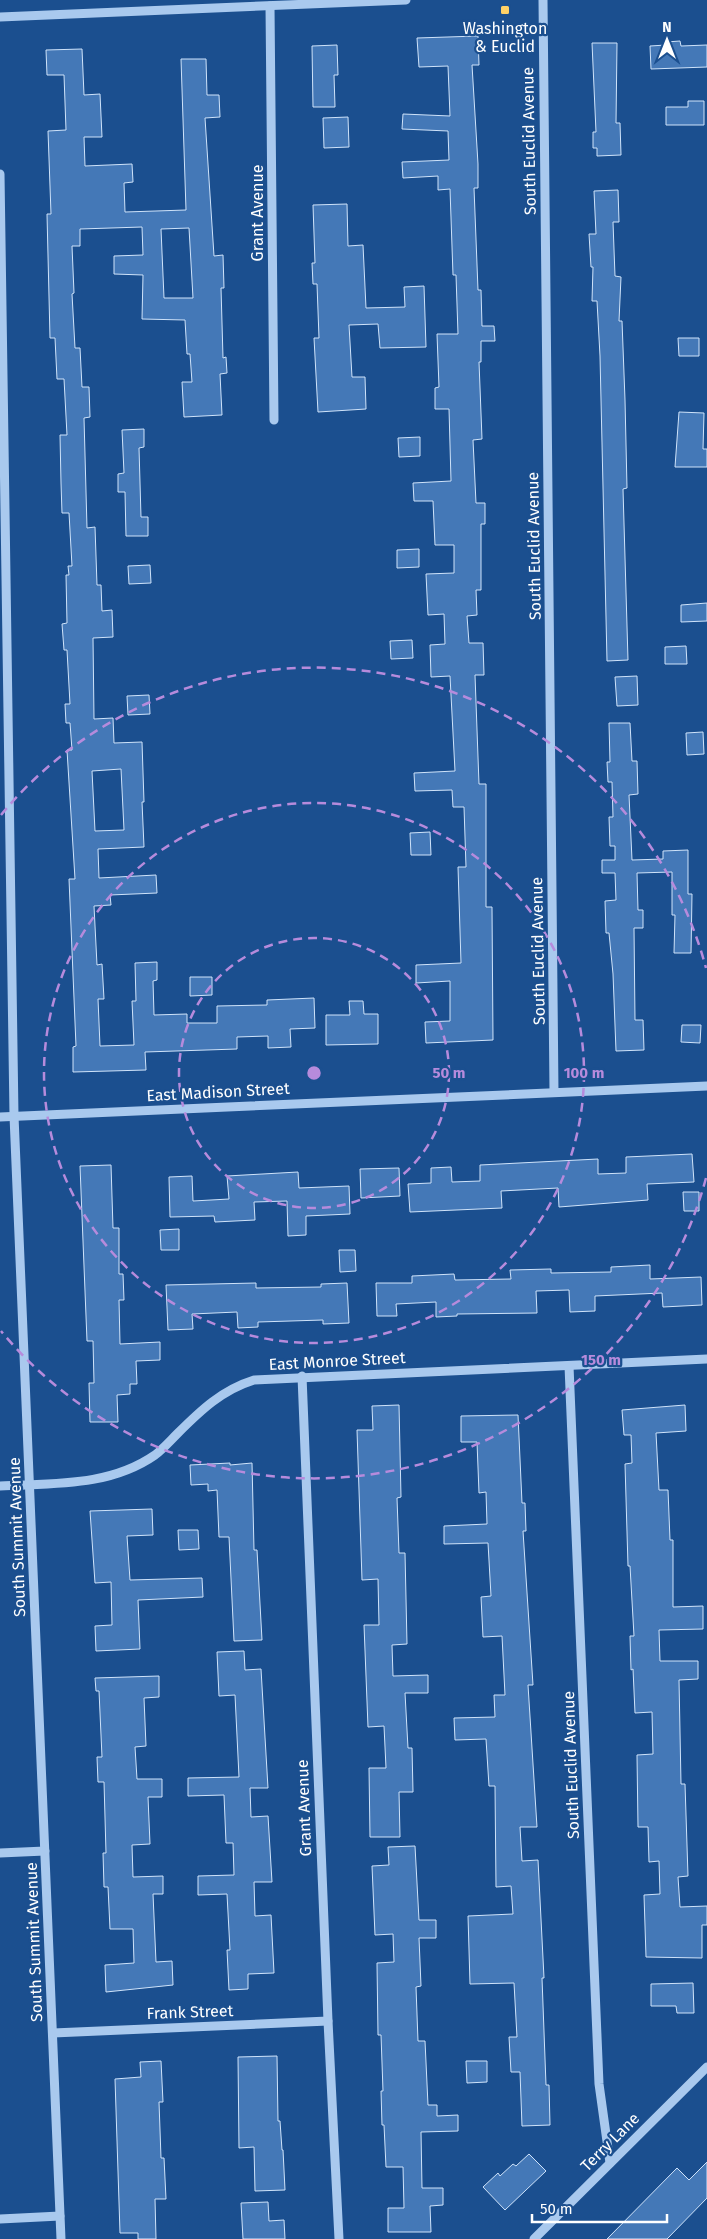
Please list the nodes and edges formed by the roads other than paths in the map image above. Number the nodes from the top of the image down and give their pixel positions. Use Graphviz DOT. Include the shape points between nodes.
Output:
graph roads {
  1 [pos="406,0"];
  2 [pos="543,0"];
  3 [pos="270,6"];
  4 [pos="0,17"];
  5 [pos="0,174"];
  6 [pos="274,420"];
  7 [pos="707,1086"];
  8 [pos="554,1092"];
  9 [pos="14,1116"];
  10 [pos="0,1117"];
  11 [pos="707,1359"];
  12 [pos="569,1366"];
  13 [pos="302,1376"];
  14 [pos="30,1484"];
  15 [pos="0,1486"];
  16 [pos="45,1851"];
  17 [pos="0,1853"];
  18 [pos="328,2021"];
  19 [pos="53,2033"];
  20 [pos="707,2066"];
  21 [pos="610,2163"];
  22 [pos="60,2216"];
  23 [pos="0,2219"];
  24 [pos="61,2239"];
  25 [pos="340,2239"];
  26 [pos="534,2239"];
  1 -- 3 [label="street"];
  2 -- 8 [label="street, South Euclid Avenue"];
  3 -- 4 [label="street"];
  3 -- 6 [label="street, Grant Avenue"];
  5 -- 9 [label="street, South Summit Avenue"];
  7 -- 8 [label="street, East Madison Street"];
  8 -- 9 [label="street, East Madison Street"];
  9 -- 10 [label="street, East Madison Street"];
  9 -- 14 [label="street, South Summit Avenue"];
  11 -- 12 [label="street, East Monroe Street"];
  12 -- 13 [label="street, East Monroe Street"];
  12 -- 21 [label="street, South Euclid Avenue" via="599,2084"];
  13 -- 14 [label="street, East Monroe Street" via="254,1380 232,1388 203,1408 156,1454 116,1474 88,1481"];
  13 -- 18 [label="street, Grant Avenue"];
  14 -- 15 [label="street, East Monroe Street"];
  14 -- 16 [label="street, South Summit Avenue"];
  16 -- 17 [label="street"];
  16 -- 19 [label="street, South Summit Avenue"];
  18 -- 19 [label="street, Frank Street"];
  18 -- 25 [label="street, Grant Avenue"];
  19 -- 22 [label="street, South Summit Avenue"];
  20 -- 21 [label="street, Terry Lane"];
  21 -- 26 [label="street, Terry Lane"];
  22 -- 23 [label="street"];
  22 -- 24 [label="street, South Summit Avenue"];
}
